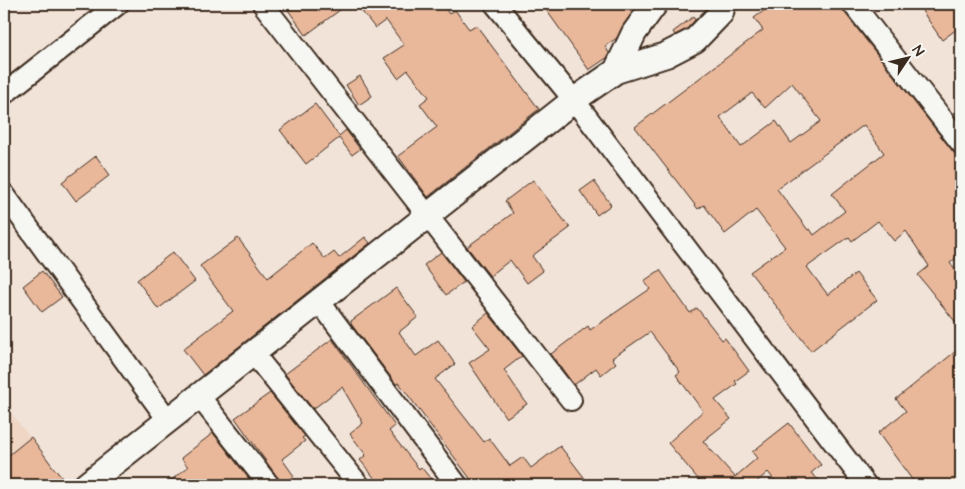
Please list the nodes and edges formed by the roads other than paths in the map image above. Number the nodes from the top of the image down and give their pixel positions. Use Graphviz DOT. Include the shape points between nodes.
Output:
graph roads {
  1 [pos="118,4"];
  2 [pos="263,4"];
  3 [pos="495,4"];
  4 [pos="655,4"];
  5 [pos="723,4"];
  6 [pos="853,4"];
  7 [pos="616,71"];
  8 [pos="4,94"];
  9 [pos="574,100"];
  10 [pos="961,143"];
  11 [pos="4,194"];
  12 [pos="427,215"];
  13 [pos="319,301"];
  14 [pos="253,353"];
  15 [pos="198,396"];
  16 [pos="571,400"];
  17 [pos="168,420"];
  18 [pos="95,482"];
  19 [pos="269,485"];
  20 [pos="359,485"];
  21 [pos="457,485"];
  22 [pos="866,485"];
  1 -- 8 [label="street"];
  2 -- 12 [label="street"];
  3 -- 9 [label="street"];
  4 -- 7 [label="street" via="634,33"];
  5 -- 7 [label="street" via="721,13 695,40 666,55"];
  6 -- 10 [label="street"];
  7 -- 9 [label="street"];
  9 -- 12 [label="street"];
  9 -- 22 [label="street"];
  11 -- 17 [label="street"];
  12 -- 13 [label="street"];
  12 -- 16 [label="street"];
  13 -- 14 [label="street"];
  13 -- 21 [label="street"];
  14 -- 15 [label="street"];
  14 -- 20 [label="street"];
  15 -- 17 [label="street"];
  15 -- 19 [label="street"];
  17 -- 18 [label="street"];
}
